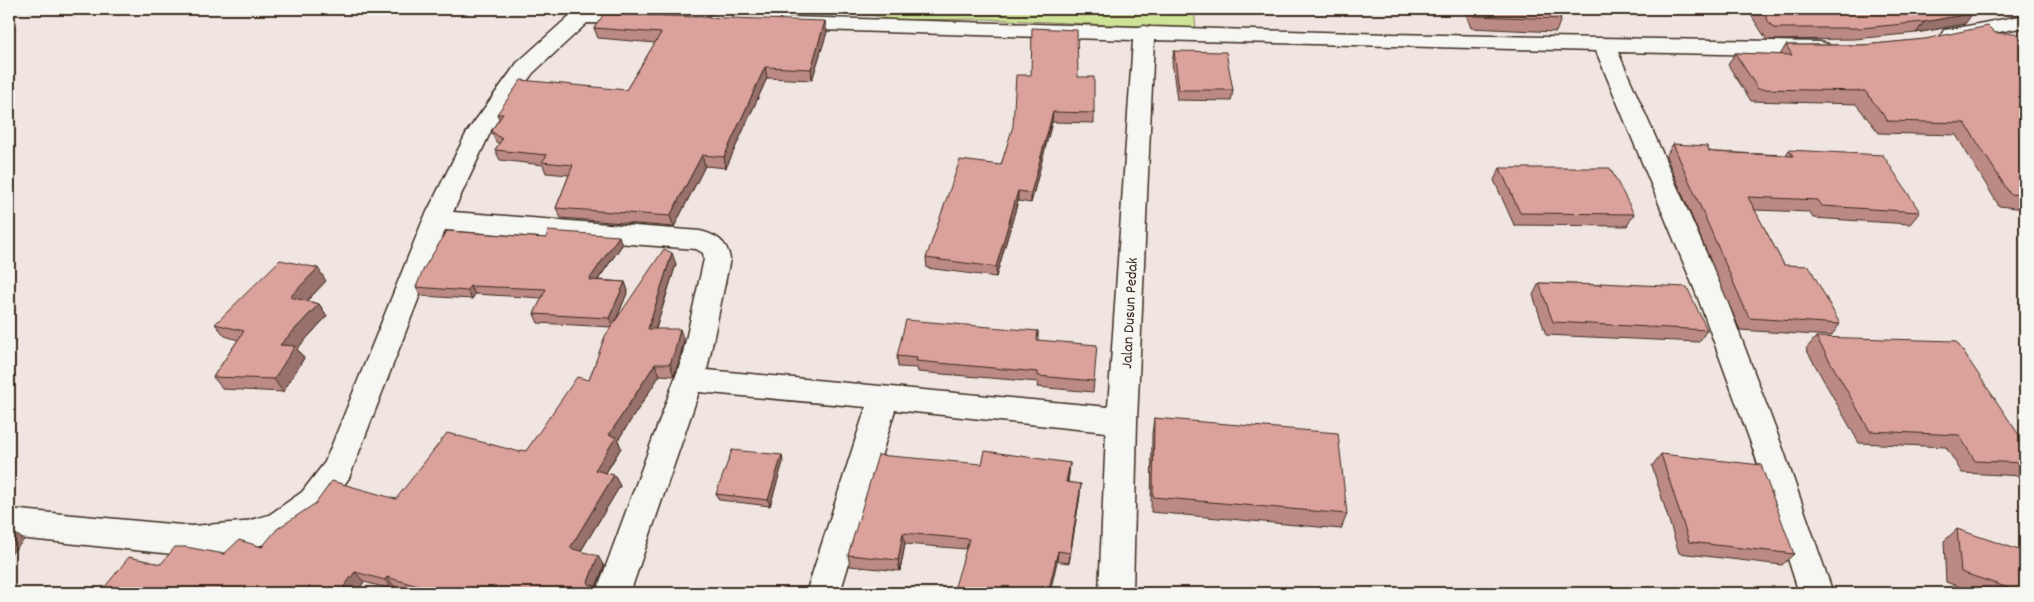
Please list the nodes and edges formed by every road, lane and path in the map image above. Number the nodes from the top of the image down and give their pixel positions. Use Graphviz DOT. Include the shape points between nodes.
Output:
graph roads {
  1 [pos="586,12"];
  2 [pos="714,16"];
  3 [pos="659,19"];
  4 [pos="2025,21"];
  5 [pos="1144,32"];
  6 [pos="1934,38"];
  7 [pos="1605,46"];
  8 [pos="1845,48"];
  9 [pos="436,220"];
  10 [pos="689,380"];
  11 [pos="884,397"];
  12 [pos="1122,421"];
  13 [pos="9,523"];
  14 [pos="614,593"];
  15 [pos="823,593"];
  16 [pos="1116,593"];
  17 [pos="1816,593"];
  1 -- 3 [label="street"];
  1 -- 9 [label="street" via="525,68 479,132"];
  2 -- 5 [label="street" via="756,22"];
  4 -- 6 [label="street"];
  5 -- 7 [label="street"];
  5 -- 12 [label="street, Jalan Dusun Pedak"];
  7 -- 8 [label="street"];
  7 -- 17 [label="street" via="1712,298 1768,449"];
  9 -- 10 [label="street" via="700,240 711,245 717,259"];
  9 -- 13 [label="street" via="338,469 313,502 278,528 243,536 192,541"];
  10 -- 11 [label="street"];
  10 -- 14 [label="street"];
  11 -- 12 [label="street"];
  11 -- 15 [label="street"];
  12 -- 16 [label="street, Jalan Dusun Pedak"];
}
